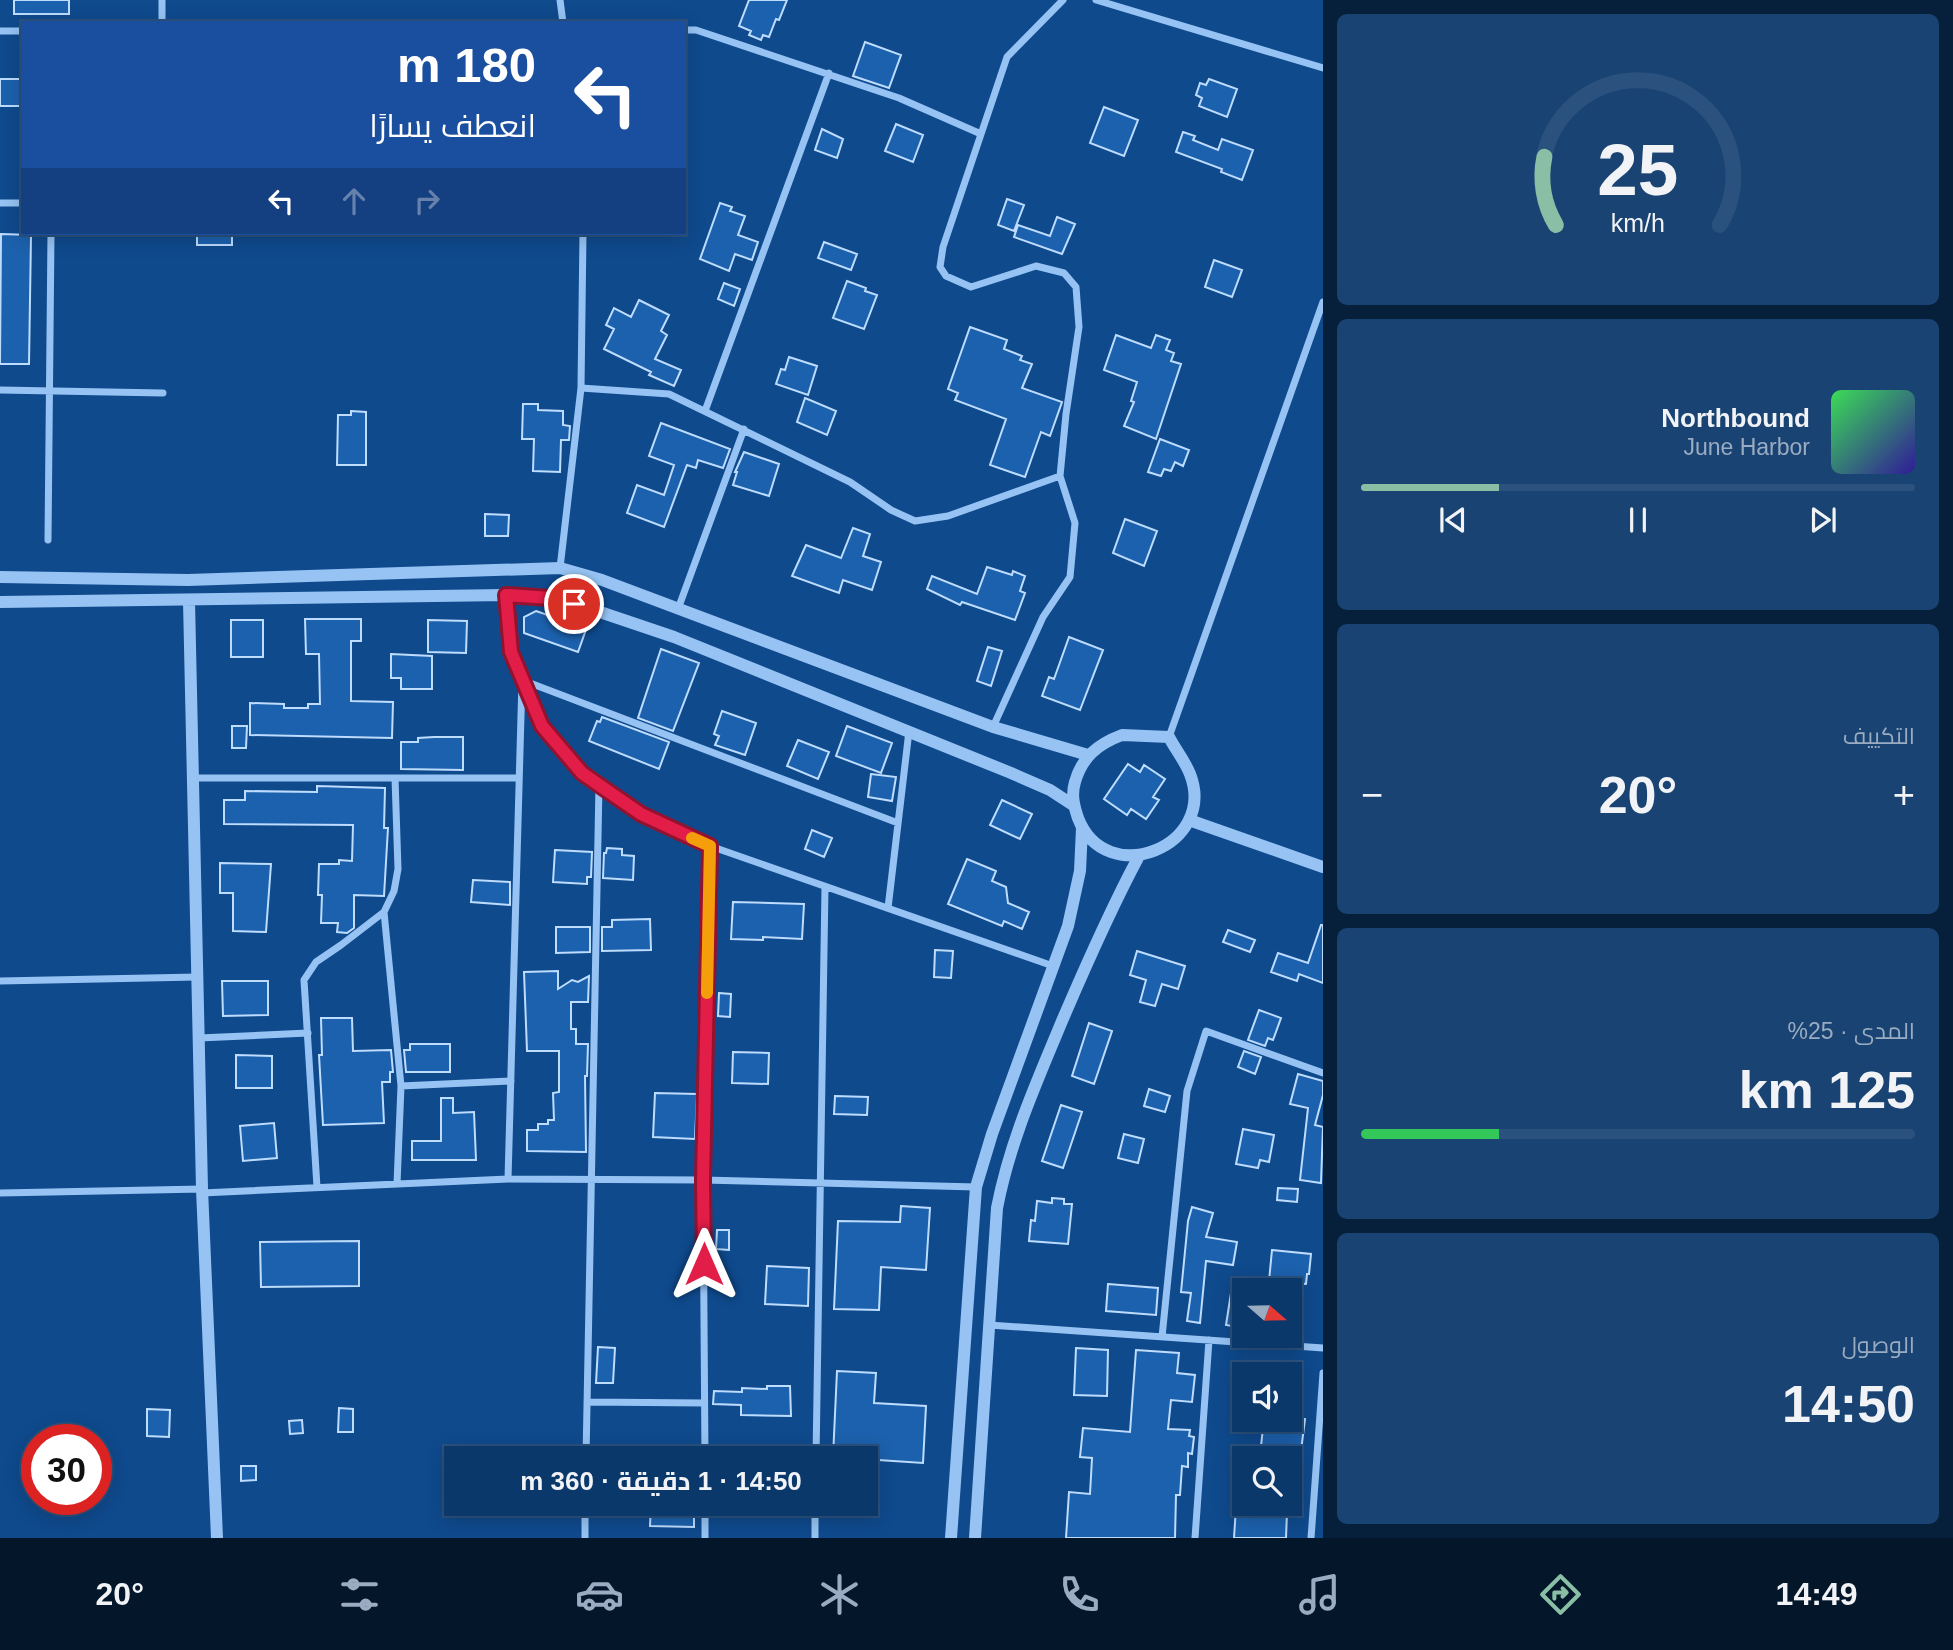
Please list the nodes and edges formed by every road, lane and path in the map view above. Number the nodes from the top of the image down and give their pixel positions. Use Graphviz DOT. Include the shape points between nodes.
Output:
graph roads {
  1 [pos="162,0"];
  2 [pos="561,0"];
  3 [pos="1063,0"];
  4 [pos="1096,0"];
  5 [pos="162,21"];
  6 [pos="563,21"];
  7 [pos="686,30"];
  8 [pos="0,31"];
  9 [pos="21,31"];
  10 [pos="1323,68"];
  11 [pos="829,74"];
  12 [pos="981,134"];
  13 [pos="21,202"];
  14 [pos="0,203"];
  15 [pos="51,235"];
  16 [pos="583,235"];
  17 [pos="1323,302"];
  18 [pos="581,388"];
  19 [pos="0,390"];
  20 [pos="48,391"];
  21 [pos="163,393"];
  22 [pos="705,411"];
  23 [pos="744,429"];
  24 [pos="1060,476"];
  25 [pos="48,540"];
  26 [pos="560,568"];
  27 [pos="0,577"];
  28 [pos="506,595"];
  29 [pos="190,601"];
  30 [pos="0,602"];
  31 [pos="678,609"];
  32 [pos="522,680"];
  33 [pos="993,727"];
  34 [pos="909,732"];
  35 [pos="1169,737"];
  36 [pos="1088,755"];
  37 [pos="193,778"];
  38 [pos="395,778"];
  39 [pos="519,778"];
  40 [pos="599,785"];
  41 [pos="1073,805"];
  42 [pos="1189,820"];
  43 [pos="898,822"];
  44 [pos="1082,828"];
  45 [pos="710,846"];
  46 [pos="1139,856"];
  47 [pos="1323,867"];
  48 [pos="825,887"];
  49 [pos="888,908"];
  50 [pos="384,912"];
  51 [pos="1053,966"];
  52 [pos="197,976"];
  53 [pos="0,981"];
  54 [pos="308,1033"];
  55 [pos="199,1038"];
  56 [pos="1323,1073"];
  57 [pos="511,1081"];
  58 [pos="401,1086"];
  59 [pos="508,1179"];
  60 [pos="591,1179"];
  61 [pos="703,1180"];
  62 [pos="820,1183"];
  63 [pos="397,1184"];
  64 [pos="317,1187"];
  65 [pos="976,1187"];
  66 [pos="202,1191"];
  67 [pos="0,1193"];
  68 [pos="989,1325"];
  69 [pos="1161,1337"];
  70 [pos="1209,1340"];
  71 [pos="1323,1349"];
  72 [pos="1323,1373"];
  73 [pos="587,1402"];
  74 [pos="705,1403"];
  75 [pos="586,1446"];
  76 [pos="705,1446"];
  77 [pos="816,1446"];
  78 [pos="585,1516"];
  79 [pos="705,1516"];
  80 [pos="815,1516"];
  81 [pos="217,1538"];
  82 [pos="585,1538"];
  83 [pos="705,1538"];
  84 [pos="814,1538"];
  85 [pos="951,1538"];
  86 [pos="975,1538"];
  87 [pos="1195,1538"];
  88 [pos="1311,1538"];
  1 -- 5 [label="street"];
  2 -- 6 [label="street"];
  3 -- 12 [label="street" via="1007,57"];
  4 -- 10 [label="street"];
  7 -- 11 [label="street"];
  8 -- 9 [label="street"];
  11 -- 12 [label="street"];
  11 -- 22 [label="street"];
  12 -- 24 [label="street" via="940,267 946,276 971,287 1036,266 1064,273 1076,286 1079,327"];
  13 -- 14 [label="street"];
  15 -- 20 [label="street"];
  16 -- 18 [label="street"];
  17 -- 35 [label="street"];
  18 -- 22 [label="street" via="669,394"];
  18 -- 26 [label="street"];
  19 -- 20 [label="street"];
  20 -- 21 [label="street"];
  20 -- 25 [label="street"];
  22 -- 23 [label="street"];
  23 -- 24 [label="street" via="850,482 915,521 948,516"];
  23 -- 31 [label="street"];
  24 -- 33 [label="street" via="1076,523 1070,577 1043,617"];
  26 -- 27 [label="street" via="188,580"];
  26 -- 31 [label="street"];
  28 -- 29 [label="street"];
  28 -- 32 [label="street" via="511,652"];
  28 -- 34 [label="street" via="551,598 674,637"];
  29 -- 30 [label="street"];
  29 -- 37 [label="street"];
  31 -- 33 [label="street"];
  32 -- 39 [label="street"];
  32 -- 40 [label="street" via="542,726 582,773"];
  32 -- 43 [label="street"];
  33 -- 36 [label="street"];
  34 -- 41 [label="street" via="1050,790"];
  34 -- 43 [label="street"];
  35 -- 36 [label="street" via="1122,736 1103,742"];
  35 -- 42 [label="street" via="1190,774 1194,797"];
  36 -- 41 [label="street" via="1078,770"];
  37 -- 38 [label="street"];
  37 -- 52 [label="street"];
  38 -- 39 [label="street"];
  38 -- 50 [label="street" via="398,869"];
  39 -- 57 [label="street"];
  40 -- 45 [label="street" via="641,814"];
  40 -- 60 [label="street"];
  41 -- 44 [label="street"];
  42 -- 46 [label="street" via="1177,838"];
  42 -- 47 [label="street"];
  43 -- 49 [label="street"];
  44 -- 46 [label="street" via="1097,844 1117,854"];
  44 -- 51 [label="street" via="1080,871"];
  45 -- 48 [label="street"];
  45 -- 61 [label="street"];
  46 -- 68 [label="street" via="1112,905 1005,1167 997,1208"];
  48 -- 49 [label="street"];
  48 -- 62 [label="street"];
  49 -- 51 [label="street"];
  50 -- 54 [label="street" via="316,962 304,979"];
  50 -- 58 [label="street"];
  51 -- 65 [label="street"];
  52 -- 53 [label="street"];
  52 -- 55 [label="street"];
  54 -- 55 [label="street"];
  54 -- 64 [label="street"];
  55 -- 66 [label="street"];
  56 -- 69 [label="street" via="1206,1031 1186,1091"];
  57 -- 58 [label="street"];
  57 -- 59 [label="street"];
  58 -- 63 [label="street"];
  59 -- 60 [label="street"];
  59 -- 63 [label="street"];
  60 -- 61 [label="street"];
  60 -- 73 [label="street"];
  61 -- 62 [label="street"];
  61 -- 74 [label="street"];
  62 -- 65 [label="street"];
  62 -- 77 [label="street"];
  63 -- 64 [label="street"];
  64 -- 66 [label="street"];
  65 -- 85 [label="street"];
  66 -- 67 [label="street"];
  66 -- 81 [label="street"];
  68 -- 69 [label="street"];
  68 -- 86 [label="street"];
  69 -- 70 [label="street"];
  70 -- 71 [label="street"];
  70 -- 87 [label="street"];
  72 -- 88 [label="street"];
  73 -- 74 [label="street"];
  73 -- 75 [label="street"];
  74 -- 76 [label="street"];
  78 -- 82 [label="street"];
  79 -- 83 [label="street"];
  80 -- 84 [label="street"];
}
